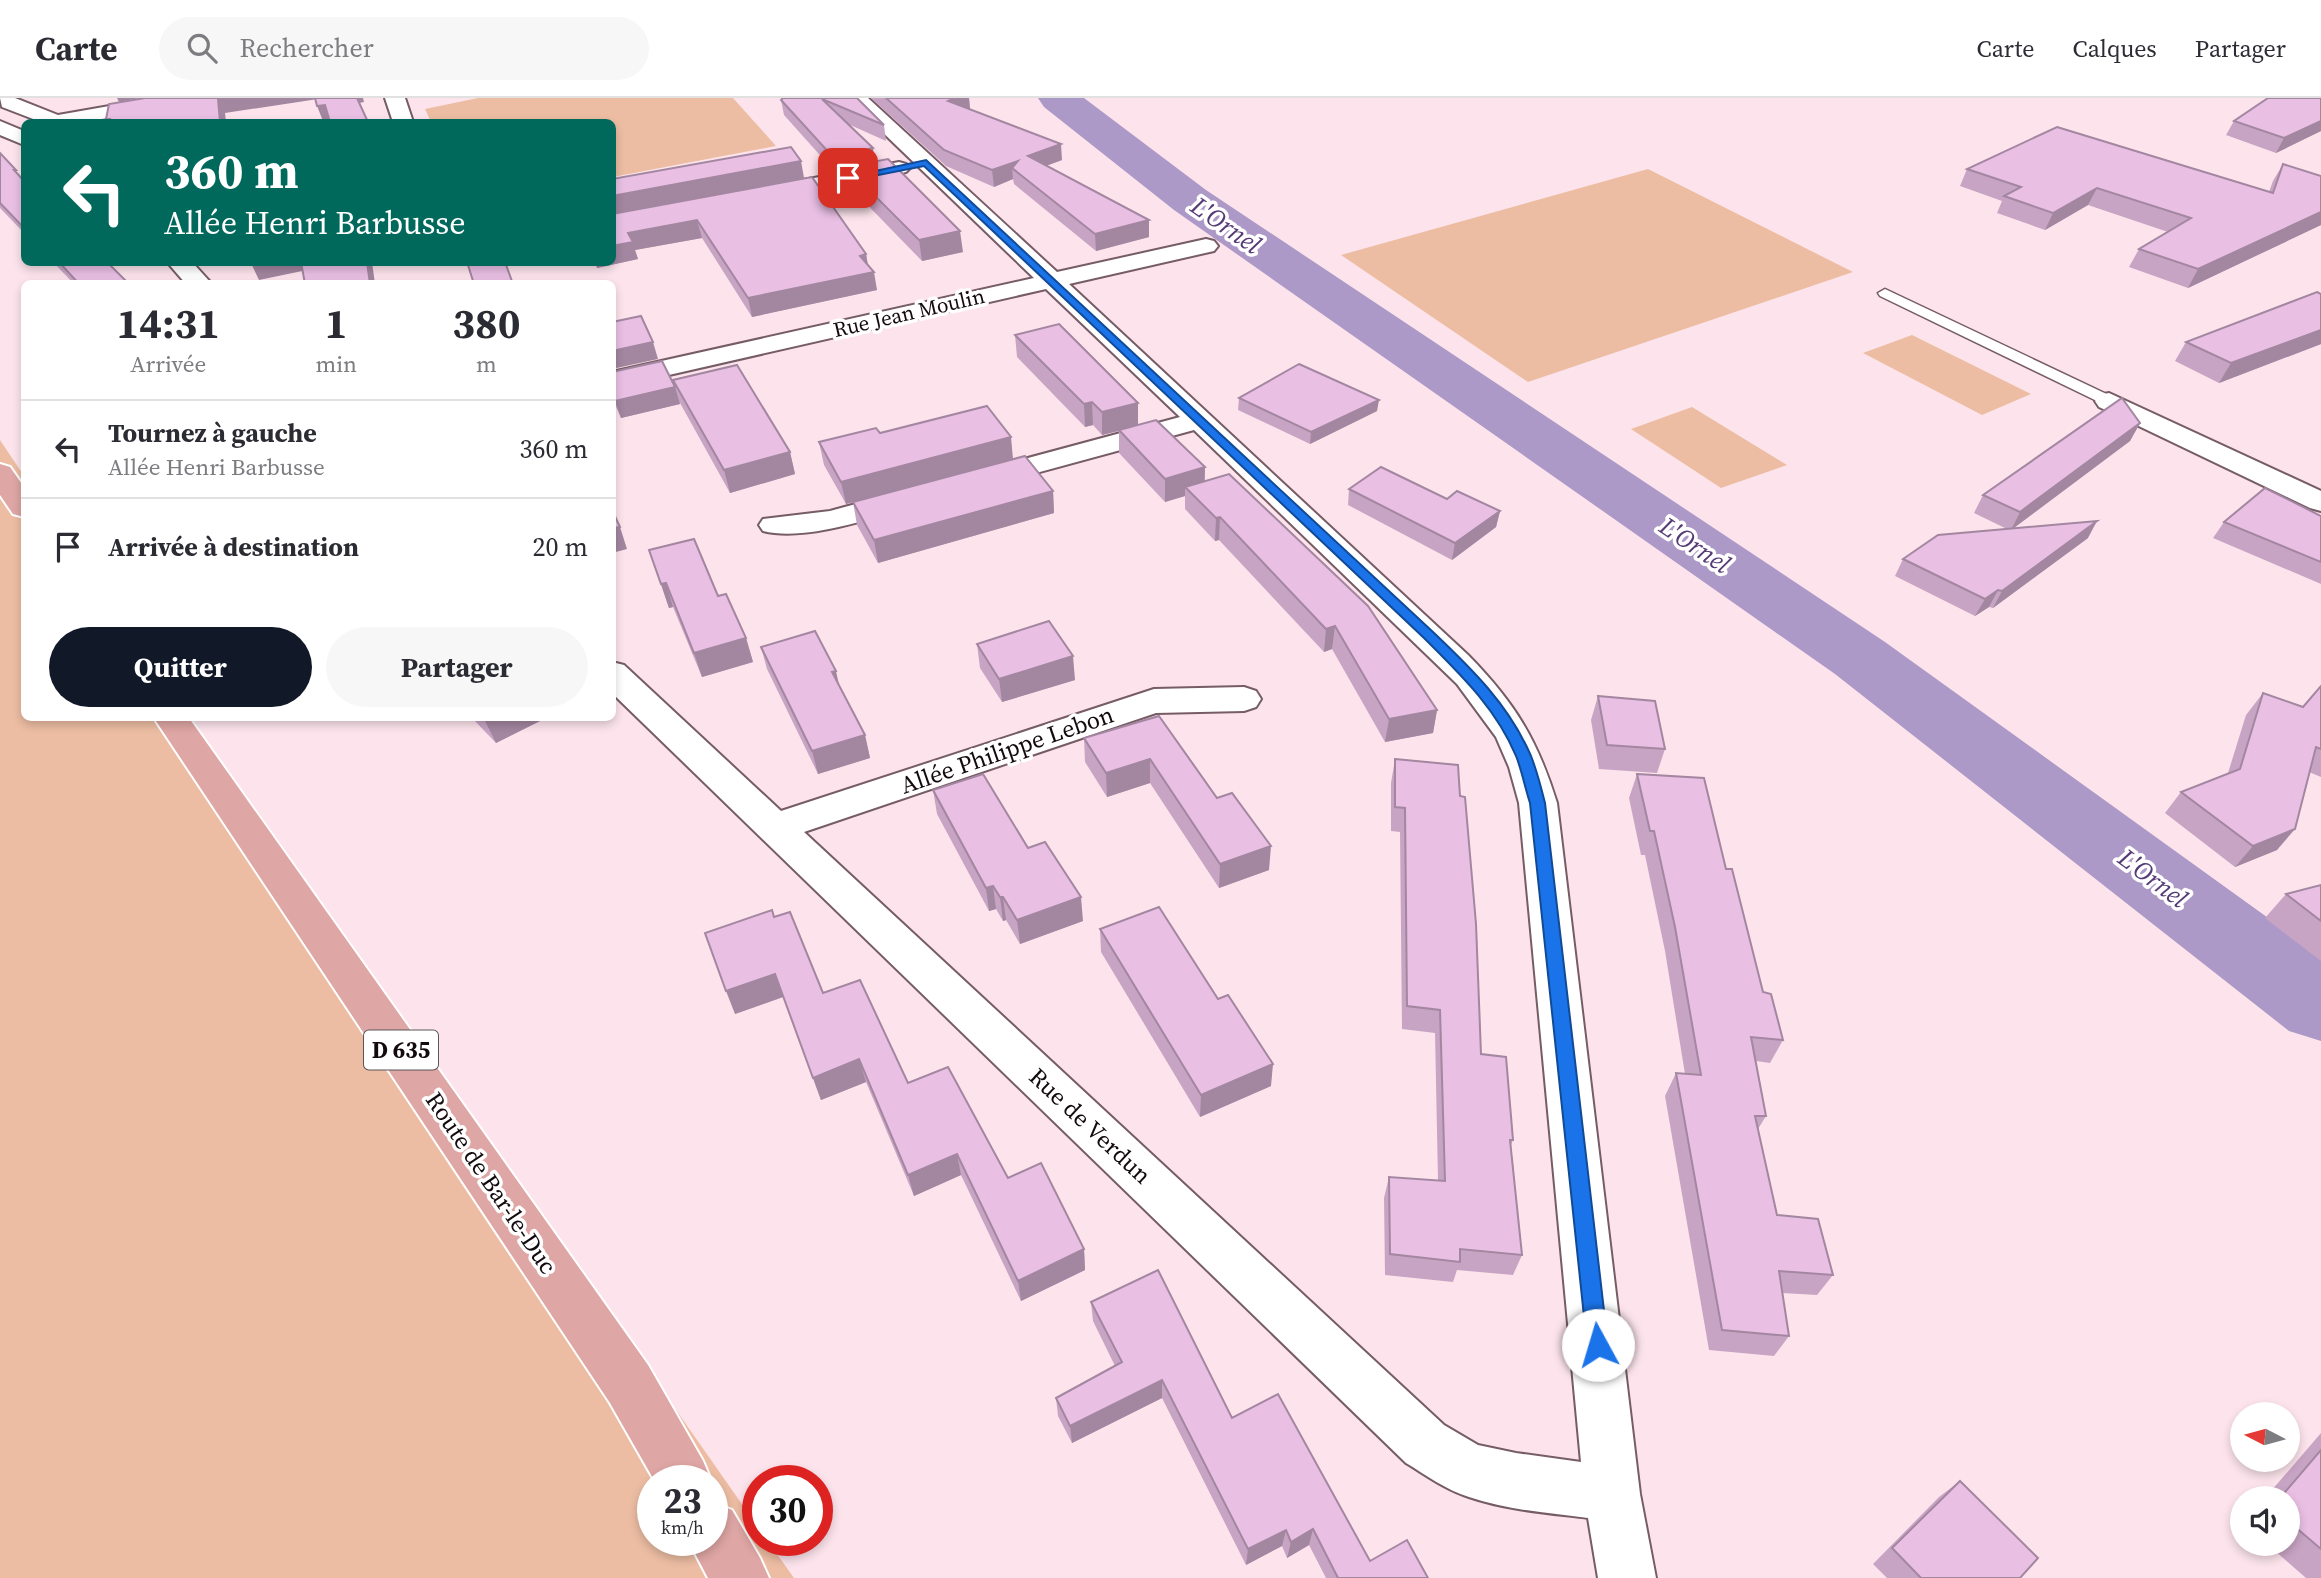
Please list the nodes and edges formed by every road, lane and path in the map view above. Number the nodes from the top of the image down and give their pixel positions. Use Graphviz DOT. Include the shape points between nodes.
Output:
graph roads {
  1 [pos="187,98"];
  2 [pos="395,98"];
  3 [pos="857,98"];
  4 [pos="72,119"];
  5 [pos="402,119"];
  6 [pos="926,163"];
  7 [pos="749,197"];
  8 [pos="1206,246"];
  9 [pos="182,266"];
  10 [pos="196,280"];
  11 [pos="1052,281"];
  12 [pos="1885,293"];
  13 [pos="616,379"];
  14 [pos="2109,401"];
  15 [pos="1199,420"];
  16 [pos="0,472"];
  17 [pos="2321,502"];
  18 [pos="21,504"];
  19 [pos="774,525"];
  20 [pos="616,677"];
  21 [pos="1244,699"];
  22 [pos="173,721"];
  23 [pos="775,827"];
  24 [pos="675,1465"];
  25 [pos="1612,1494"];
  26 [pos="727,1556"];
  27 [pos="740,1578"];
  28 [pos="1627,1578"];
  1 -- 4 [label="street"];
  2 -- 5 [label="street"];
  3 -- 6 [label="street"];
  6 -- 7 [label="street"];
  6 -- 11 [label="street"];
  8 -- 11 [label="street, Rue Jean Moulin"];
  9 -- 10 [label="street"];
  11 -- 13 [label="street, Rue Jean Moulin"];
  11 -- 15 [label="street"];
  12 -- 14 [label="lane"];
  14 -- 17 [label="street"];
  15 -- 19 [label="street" via="831,520"];
  15 -- 25 [label="street" via="1478,684 1505,720 1524,757 1538,803"];
  16 -- 18 [label="main road"];
  20 -- 23 [label="street, Rue de Verdun"];
  21 -- 23 [label="street, Allée Philippe Lebon" via="1154,701"];
  22 -- 24 [label="main road, Route de Bar-le-Duc / D 635" via="629,1384"];
  23 -- 25 [label="street, Rue de Verdun" via="1425,1444 1469,1470"];
  25 -- 28 [label="street"];
  26 -- 27 [label="main road"];
}
